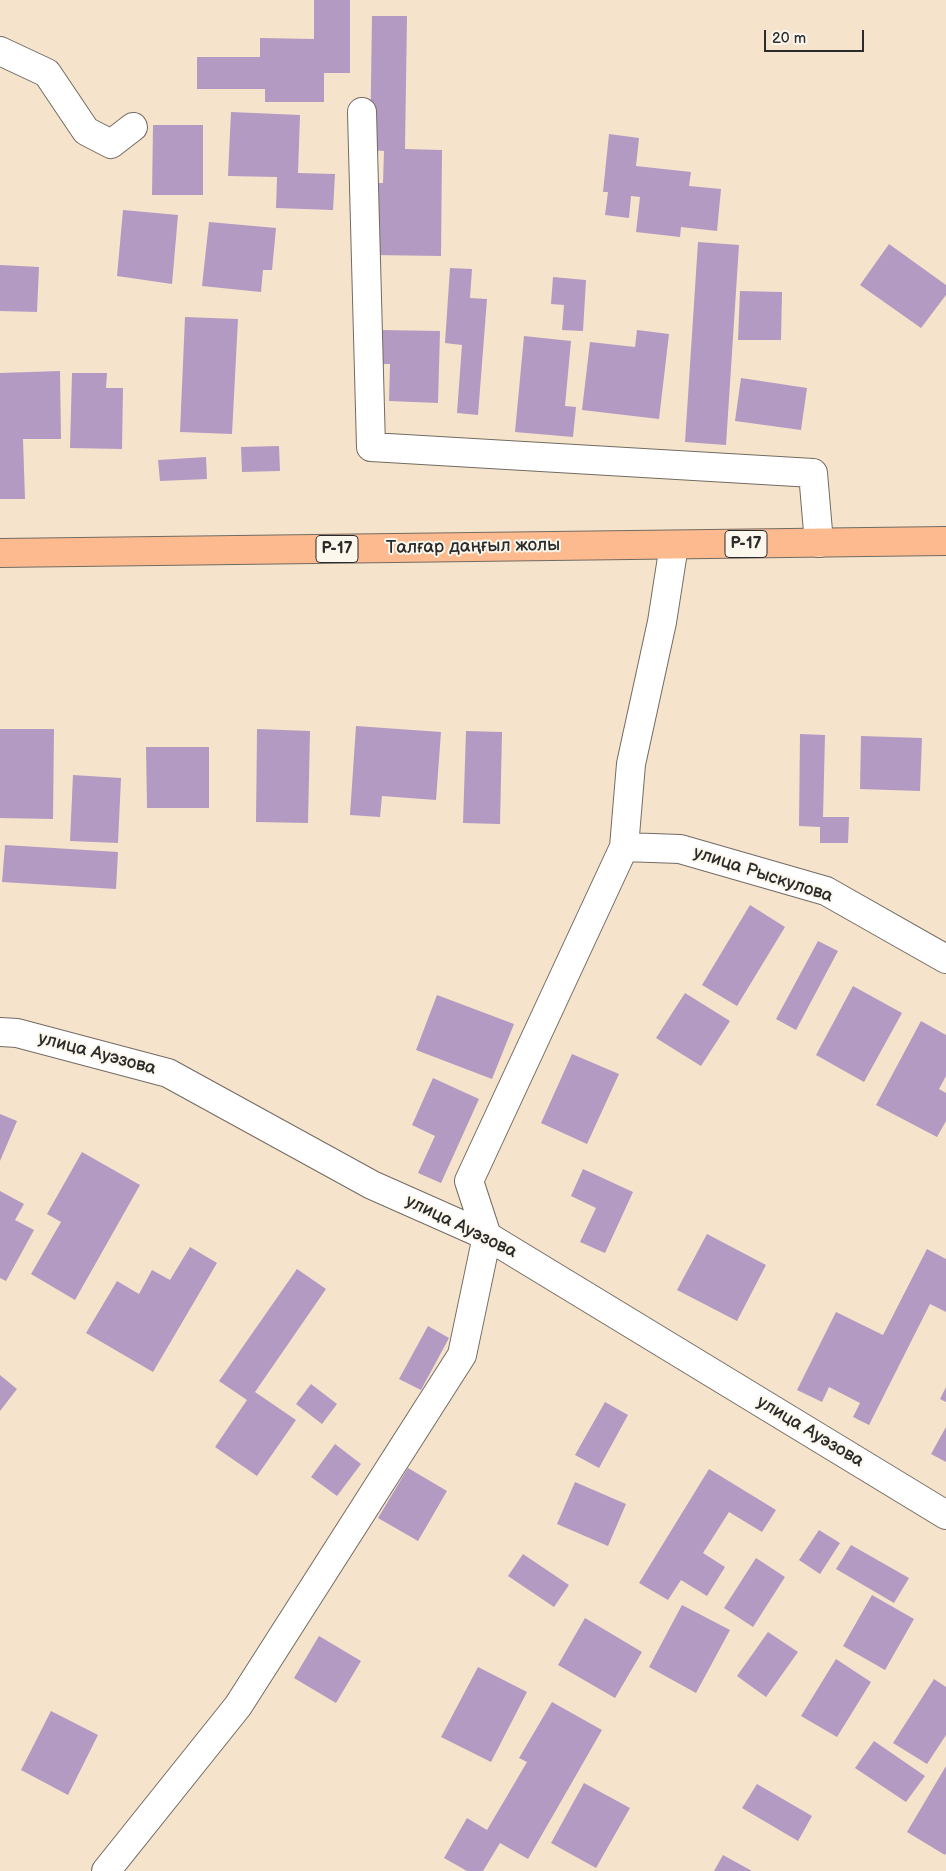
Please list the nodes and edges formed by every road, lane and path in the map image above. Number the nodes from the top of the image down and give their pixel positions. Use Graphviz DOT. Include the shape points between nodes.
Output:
graph roads {
  1 [pos="0,50"];
  2 [pos="362,112"];
  3 [pos="133,127"];
  4 [pos="946,541"];
  5 [pos="818,543"];
  6 [pos="674,545"];
  7 [pos="0,553"];
  8 [pos="624,847"];
  9 [pos="946,959"];
  10 [pos="0,1032"];
  11 [pos="487,1236"];
  12 [pos="946,1515"];
  13 [pos="106,1871"];
  1 -- 3 [label="street" via="46,73 86,131 112,144"];
  2 -- 5 [label="street" via="371,447 813,473"];
  4 -- 5 [label="main road, Талғар даңғыл жолы / P-17"];
  5 -- 6 [label="main road, Талғар даңғыл жолы / P-17"];
  6 -- 7 [label="main road, Талғар даңғыл жолы / P-17"];
  6 -- 8 [label="street" via="662,622 631,764"];
  8 -- 9 [label="street, улица Рыскулова" via="680,849 826,891"];
  8 -- 11 [label="street" via="470,1181"];
  10 -- 11 [label="street, улица Ауэзова" via="17,1033 168,1073 372,1185"];
  11 -- 12 [label="street, улица Ауэзова"];
  11 -- 13 [label="street" via="462,1355 238,1706"];
}
